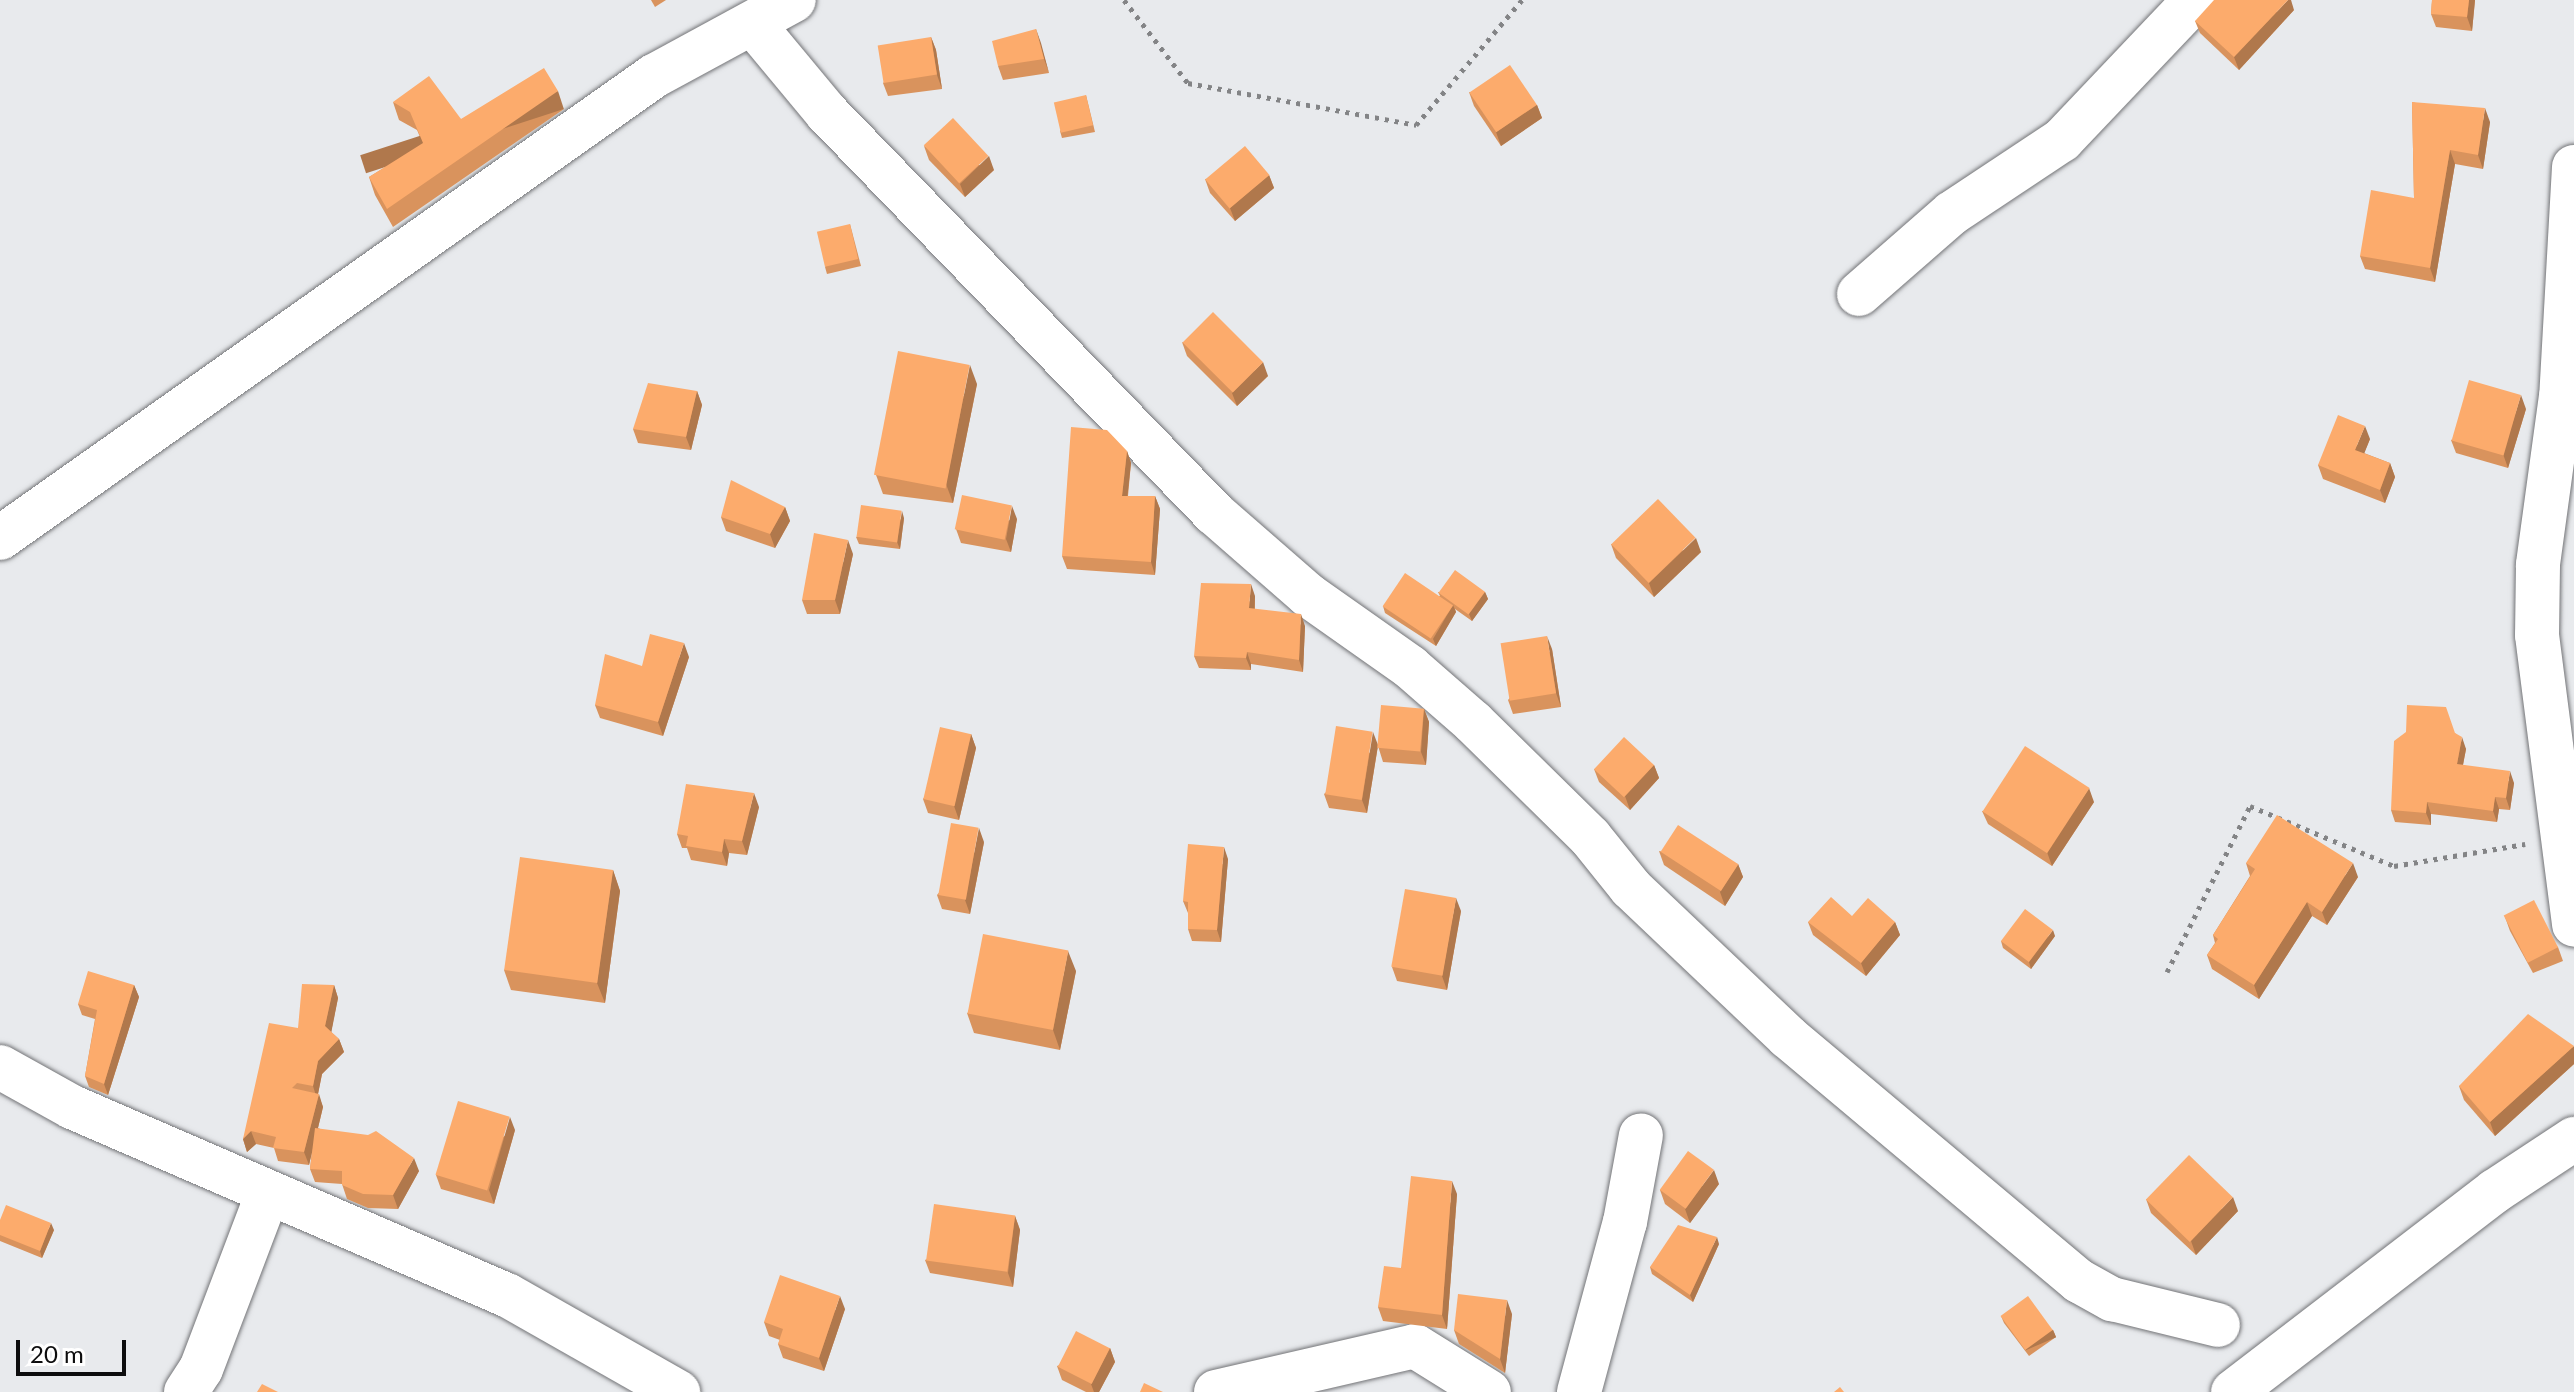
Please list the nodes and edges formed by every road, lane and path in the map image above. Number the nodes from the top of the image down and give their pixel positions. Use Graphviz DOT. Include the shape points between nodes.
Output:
graph roads {
  1 [pos="794,0"];
  2 [pos="1124,0"];
  3 [pos="1522,0"];
  4 [pos="2195,0"];
  5 [pos="753,24"];
  6 [pos="2574,167"];
  7 [pos="1859,294"];
  8 [pos="0,538"];
  9 [pos="2562,840"];
  10 [pos="2574,925"];
  11 [pos="2167,972"];
  12 [pos="0,1067"];
  13 [pos="1641,1135"];
  14 [pos="2574,1139"];
  15 [pos="268,1193"];
  16 [pos="2218,1325"];
  17 [pos="186,1392"];
  18 [pos="678,1392"];
  19 [pos="1216,1392"];
  20 [pos="1489,1392"];
  21 [pos="1579,1392"];
  22 [pos="2233,1392"];
  1 -- 5 [label="street"];
  2 -- 3 [label="path" via="1188,83 1416,125"];
  4 -- 7 [label="street" via="2062,140 1952,213"];
  5 -- 8 [label="street" via="654,76"];
  5 -- 16 [label="street" via="827,113 1214,513 1308,595 1410,667 1473,722 1590,837 1631,888 1788,1037 2079,1281 2126,1303"];
  6 -- 9 [label="street" via="2561,396 2538,565 2537,635"];
  9 -- 10 [label="street"];
  9 -- 11 [label="path" via="2394,866 2250,806"];
  12 -- 15 [label="street" via="72,1107"];
  13 -- 21 [label="street" via="1625,1222"];
  14 -- 22 [label="street" via="2483,1200"];
  15 -- 17 [label="street" via="201,1369"];
  15 -- 18 [label="street" via="507,1295"];
  19 -- 20 [label="street" via="1415,1346"];
}
